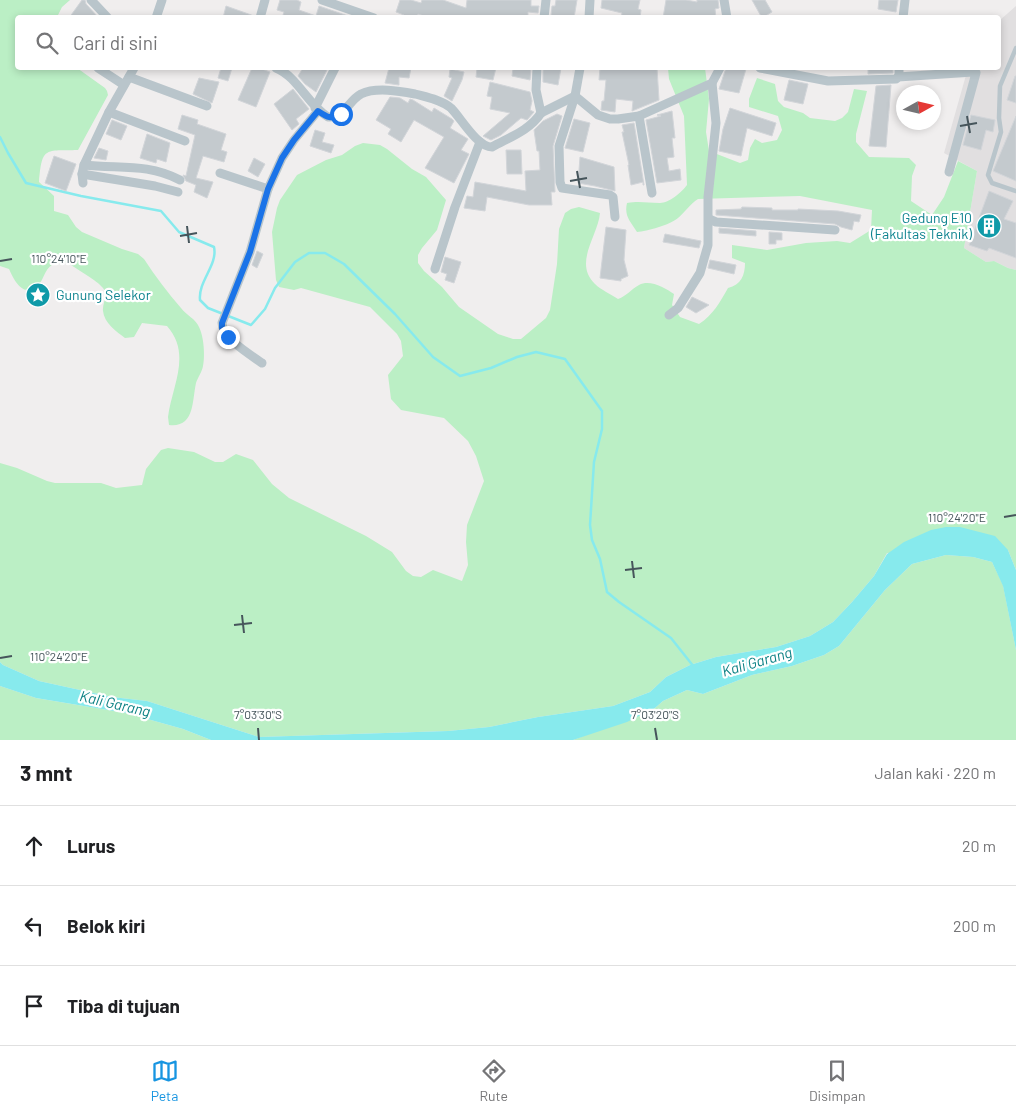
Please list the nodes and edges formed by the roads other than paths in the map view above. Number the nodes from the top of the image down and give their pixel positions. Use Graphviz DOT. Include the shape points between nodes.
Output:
graph roads {
  1 [pos="92,0"];
  2 [pos="162,0"];
  3 [pos="265,0"];
  4 [pos="322,0"];
  5 [pos="546,0"];
  6 [pos="590,0"];
  7 [pos="724,0"];
  8 [pos="905,0"];
  9 [pos="354,14"];
  10 [pos="105,15"];
  11 [pos="157,15"];
  12 [pos="261,15"];
  13 [pos="544,15"];
  14 [pos="589,15"];
  15 [pos="726,15"];
  16 [pos="903,15"];
  17 [pos="1016,48"];
  18 [pos="102,70"];
  19 [pos="133,70"];
  20 [pos="280,70"];
  21 [pos="334,70"];
  22 [pos="537,70"];
  23 [pos="580,70"];
  24 [pos="719,70"];
  25 [pos="770,70"];
  26 [pos="899,70"];
  27 [pos="898,78"];
  28 [pos="127,81"];
  29 [pos="712,84"];
  30 [pos="574,96"];
  31 [pos="207,106"];
  32 [pos="316,109"];
  33 [pos="108,112"];
  34 [pos="541,113"];
  35 [pos="639,116"];
  36 [pos="185,141"];
  37 [pos="480,142"];
  38 [pos="949,172"];
  39 [pos="220,173"];
  40 [pos="83,174"];
  41 [pos="180,180"];
  42 [pos="268,189"];
  43 [pos="1016,191"];
  44 [pos="178,192"];
  45 [pos="652,193"];
  46 [pos="615,217"];
  47 [pos="709,219"];
  48 [pos="836,230"];
  49 [pos="435,269"];
  50 [pos="669,314"];
  51 [pos="262,363"];
  1 -- 10 [label="street"];
  2 -- 11 [label="street"];
  3 -- 12 [label="street"];
  4 -- 9 [label="street"];
  5 -- 13 [label="street"];
  6 -- 14 [label="street"];
  7 -- 15 [label="street"];
  8 -- 16 [label="street"];
  17 -- 43 [label="lane" via="1000,86 1001,132 988,175 992,183"];
  18 -- 28 [label="street"];
  19 -- 28 [label="street"];
  20 -- 32 [label="street"];
  21 -- 32 [label="street"];
  22 -- 34 [label="street" via="536,90"];
  23 -- 30 [label="street"];
  24 -- 29 [label="street"];
  25 -- 27 [label="street" via="828,81"];
  26 -- 27 [label="street"];
  27 -- 38 [label="street" via="976,73"];
  28 -- 31 [label="street"];
  28 -- 33 [label="street"];
  29 -- 35 [label="street"];
  29 -- 47 [label="street" via="716,124 708,197"];
  30 -- 34 [label="street"];
  30 -- 35 [label="street" via="598,115 610,119"];
  30 -- 46 [label="street" via="559,146 562,188 610,195"];
  32 -- 37 [label="street" via="328,117 337,117 355,98 369,91 413,94 450,107"];
  32 -- 42 [label="street" via="282,158"];
  33 -- 36 [label="street"];
  33 -- 40 [label="street"];
  34 -- 37 [label="street" via="528,128 492,147"];
  35 -- 45 [label="street"];
  37 -- 49 [label="street"];
  39 -- 42 [label="street"];
  40 -- 41 [label="street" via="106,167 128,166 154,170"];
  40 -- 44 [label="street"];
  42 -- 51 [label="street" via="250,252 222,323 228,337"];
  47 -- 48 [label="street"];
  47 -- 50 [label="street" via="708,245 700,273 678,308"];
}
